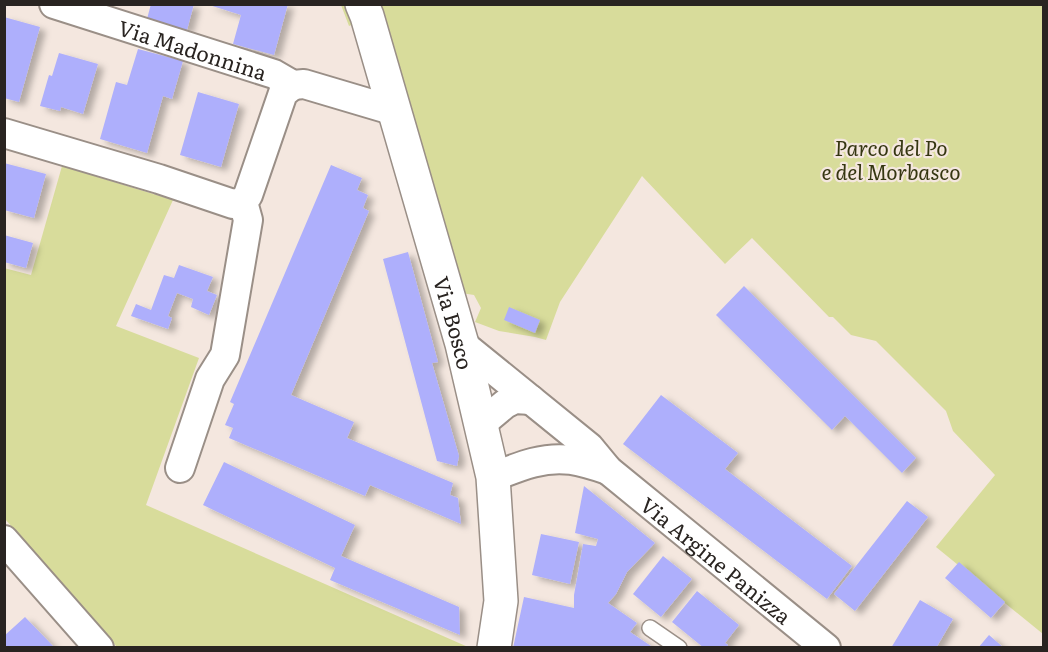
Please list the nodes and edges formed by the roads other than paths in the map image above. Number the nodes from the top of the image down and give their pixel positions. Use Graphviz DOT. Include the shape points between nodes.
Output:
graph roads {
  1 [pos="54,4"];
  2 [pos="362,4"];
  3 [pos="293,85"];
  4 [pos="394,111"];
  5 [pos="4,133"];
  6 [pos="243,202"];
  7 [pos="462,344"];
  8 [pos="531,400"];
  9 [pos="480,424"];
  10 [pos="180,468"];
  11 [pos="608,470"];
  12 [pos="492,477"];
  13 [pos="4,540"];
  14 [pos="650,628"];
  15 [pos="99,648"];
  16 [pos="494,648"];
  17 [pos="679,648"];
  18 [pos="826,648"];
  1 -- 3 [label="street, Via Madonnina" via="274,74"];
  2 -- 4 [label="street, Via Bosco"];
  3 -- 4 [label="street, Via Madonnina" via="304,84"];
  3 -- 6 [label="street, Via Madonnina" via="283,93"];
  4 -- 7 [label="street, Via Bosco"];
  5 -- 6 [label="street" via="233,204"];
  6 -- 10 [label="street, Via Madonnina" via="248,220 225,355 210,379"];
  7 -- 8 [label="street, Via Argine Panizza"];
  7 -- 9 [label="street, Via Bosco"];
  8 -- 9 [label="street" via="515,399"];
  8 -- 11 [label="street, Via Argine Panizza" via="589,447"];
  9 -- 12 [label="street, Via Bosco"];
  11 -- 12 [label="street, Via Argine Panizza" via="551,459"];
  11 -- 18 [label="street, Via Argine Panizza"];
  12 -- 16 [label="street, Via Bosco" via="501,601"];
  13 -- 15 [label="street"];
  14 -- 17 [label="lane"];
}
